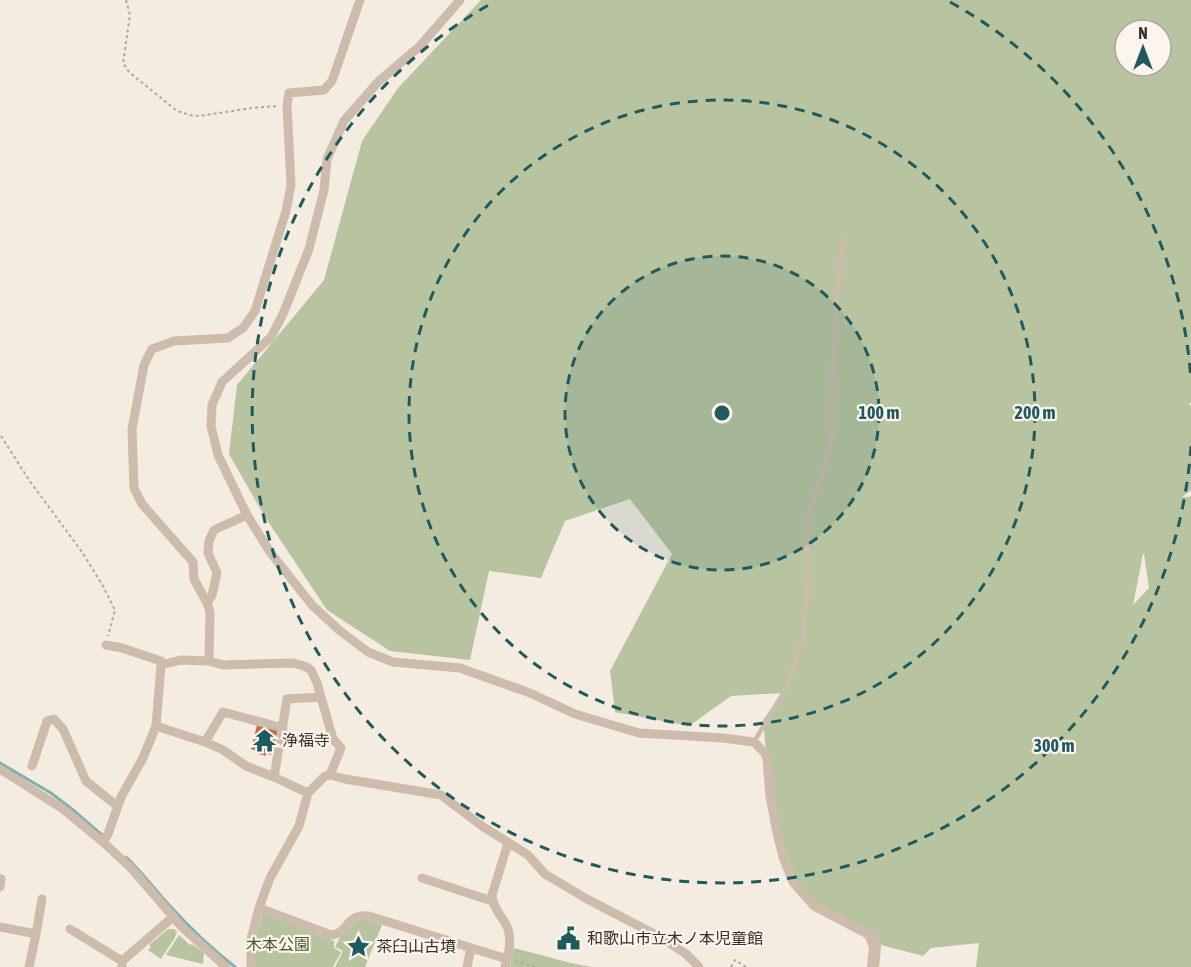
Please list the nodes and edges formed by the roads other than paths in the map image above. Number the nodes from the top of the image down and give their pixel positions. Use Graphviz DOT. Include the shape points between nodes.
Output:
graph roads {
  1 [pos="360,0"];
  2 [pos="460,0"];
  3 [pos="843,237"];
  4 [pos="248,515"];
  5 [pos="207,603"];
  6 [pos="106,645"];
  7 [pos="208,662"];
  8 [pos="161,665"];
  9 [pos="321,697"];
  10 [pos="156,726"];
  11 [pos="283,728"];
  12 [pos="205,742"];
  13 [pos="754,742"];
  14 [pos="32,766"];
  15 [pos="0,769"];
  16 [pos="330,775"];
  17 [pos="274,777"];
  18 [pos="308,793"];
  19 [pos="117,806"];
  20 [pos="105,838"];
  21 [pos="508,843"];
  22 [pos="422,878"];
  23 [pos="42,899"];
  24 [pos="492,901"];
  25 [pos="259,908"];
  26 [pos="173,917"];
  27 [pos="0,927"];
  28 [pos="70,929"];
  29 [pos="36,934"];
  30 [pos="871,936"];
  31 [pos="471,948"];
  32 [pos="506,963"];
  33 [pos="122,964"];
  34 [pos="29,967"];
  35 [pos="226,967"];
  36 [pos="251,967"];
  37 [pos="467,967"];
  38 [pos="699,967"];
  39 [pos="873,967"];
  1 -- 5 [label="street" via="332,81 324,90 289,93 291,185 255,310 243,328 228,338 174,341 152,349 144,364 132,429 134,489 142,504 193,562 194,579"];
  2 -- 4 [label="street" via="344,121 327,159 324,190 309,249 283,314 270,337 222,382 212,405 211,426 218,455"];
  3 -- 13 [label="lane" via="830,450 808,515 807,601 802,637 788,685"];
  4 -- 5 [label="street" via="214,530 208,553 217,573"];
  4 -- 13 [label="street" via="270,552 312,605 368,652 393,662 460,668 575,714 639,733"];
  5 -- 7 [label="street"];
  6 -- 8 [label="street" via="144,654"];
  7 -- 8 [label="street" via="181,660"];
  7 -- 9 [label="street" via="304,666 311,670"];
  8 -- 10 [label="street"];
  9 -- 11 [label="street" via="287,699"];
  9 -- 16 [label="street" via="333,739 341,748"];
  10 -- 12 [label="street"];
  10 -- 19 [label="street"];
  11 -- 12 [label="street" via="223,712"];
  11 -- 17 [label="street"];
  12 -- 17 [label="street"];
  13 -- 30 [label="street" via="768,759 777,833 793,882 814,906"];
  14 -- 19 [label="street" via="47,721 54,719 63,729 86,781"];
  15 -- 20 [label="street"];
  16 -- 18 [label="street"];
  16 -- 21 [label="street" via="441,795"];
  17 -- 18 [label="street"];
  18 -- 25 [label="street" via="299,826 270,878"];
  19 -- 20 [label="street"];
  20 -- 26 [label="street"];
  21 -- 24 [label="street"];
  21 -- 38 [label="street" via="528,855 545,874 662,938"];
  22 -- 24 [label="street"];
  23 -- 29 [label="street"];
  24 -- 32 [label="street" via="510,940"];
  25 -- 31 [label="street" via="331,935 339,933 354,918 369,916"];
  25 -- 36 [label="street" via="251,939"];
  26 -- 33 [label="street"];
  26 -- 35 [label="street"];
  27 -- 29 [label="street"];
  28 -- 33 [label="street"];
  29 -- 34 [label="street"];
  30 -- 39 [label="street" via="875,947"];
  31 -- 32 [label="street"];
  31 -- 37 [label="street"];
}
